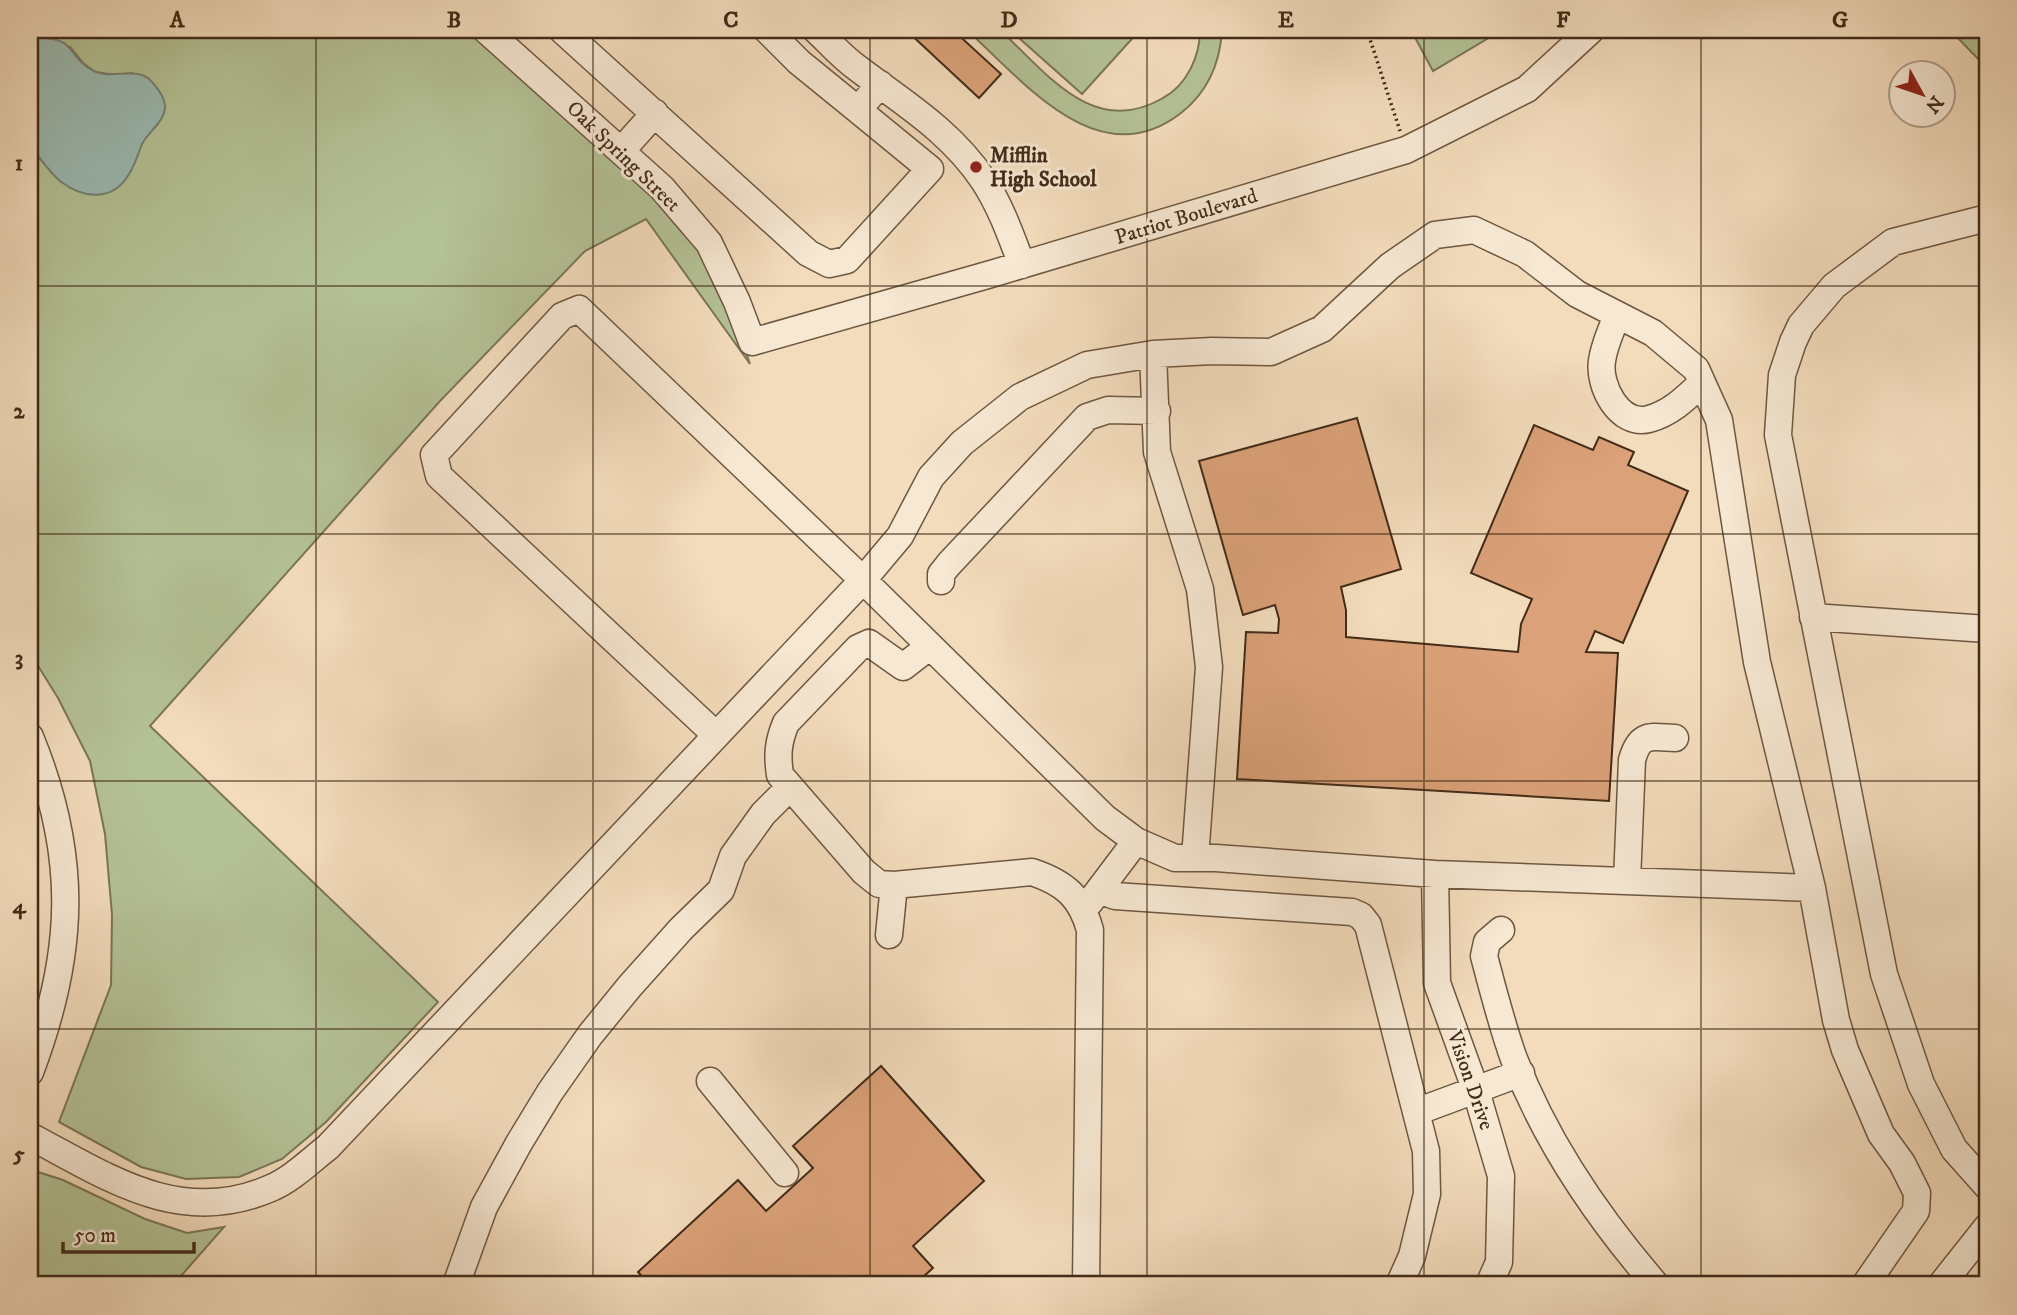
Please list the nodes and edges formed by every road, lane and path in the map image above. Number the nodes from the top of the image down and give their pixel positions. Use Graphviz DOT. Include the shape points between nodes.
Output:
graph roads {
  1 [pos="486,30"];
  2 [pos="562,30"];
  3 [pos="767,30"];
  4 [pos="816,30"];
  5 [pos="1367,30"];
  6 [pos="1591,30"];
  7 [pos="880,84"];
  8 [pos="858,110"];
  9 [pos="655,113"];
  10 [pos="1406,149"];
  11 [pos="622,150"];
  12 [pos="1987,218"];
  13 [pos="1022,265"];
  14 [pos="1617,315"];
  15 [pos="752,341"];
  16 [pos="1153,354"];
  17 [pos="1702,383"];
  18 [pos="1157,411"];
  19 [pos="863,580"];
  20 [pos="941,581"];
  21 [pos="1813,617"];
  22 [pos="1987,629"];
  23 [pos="930,646"];
  24 [pos="716,735"];
  25 [pos="30,737"];
  26 [pos="1675,738"];
  27 [pos="790,787"];
  28 [pos="1136,841"];
  29 [pos="1195,858"];
  30 [pos="1435,874"];
  31 [pos="1627,881"];
  32 [pos="894,885"];
  33 [pos="1812,888"];
  34 [pos="1092,900"];
  35 [pos="1501,930"];
  36 [pos="889,935"];
  37 [pos="30,1072"];
  38 [pos="1521,1073"];
  39 [pos="710,1081"];
  40 [pos="1476,1091"];
  41 [pos="1416,1112"];
  42 [pos="30,1136"];
  43 [pos="785,1173"];
  44 [pos="1987,1186"];
  45 [pos="1987,1227"];
  46 [pos="1987,1237"];
  47 [pos="456,1285"];
  48 [pos="1086,1285"];
  49 [pos="1399,1285"];
  50 [pos="1489,1285"];
  51 [pos="1656,1285"];
  52 [pos="1865,1285"];
  53 [pos="1941,1285"];
  54 [pos="1962,1285"];
  1 -- 11 [label="street, Oak Spring Street"];
  2 -- 9 [label="street"];
  3 -- 8 [label="street"];
  4 -- 7 [label="street"];
  5 -- 10 [label="path"];
  6 -- 10 [label="street, Patriot Boulevard" via="1527,89"];
  7 -- 8 [label="street"];
  7 -- 13 [label="street" via="927,119 968,160 1000,209"];
  8 -- 9 [label="street" via="930,169 847,260 829,264 808,253"];
  9 -- 11 [label="street"];
  10 -- 13 [label="street, Patriot Boulevard"];
  11 -- 15 [label="street, Oak Spring Street" via="709,243"];
  12 -- 21 [label="street" via="1893,242 1834,286 1801,325 1793,342 1782,375 1778,435"];
  13 -- 15 [label="street, Patriot Boulevard"];
  14 -- 16 [label="street" via="1577,294 1525,254 1474,230 1435,235 1390,266 1322,329 1271,352"];
  14 -- 17 [label="street" via="1653,333 1696,369"];
  14 -- 17 [label="street" via="1602,361 1602,380 1617,408 1630,417 1647,420 1676,407"];
  16 -- 18 [label="street"];
  16 -- 19 [label="street" via="1087,365 1020,397 962,443 931,477 900,536"];
  17 -- 33 [label="street" via="1719,420 1757,662"];
  18 -- 20 [label="street" via="1108,410 1087,417 949,565"];
  18 -- 29 [label="street" via="1157,452 1200,589 1209,667"];
  19 -- 23 [label="street"];
  19 -- 24 [label="street"];
  19 -- 24 [label="street" via="579,309 562,316 434,455 439,476"];
  21 -- 22 [label="street"];
  21 -- 44 [label="street" via="1884,974 1921,1084 1954,1149"];
  23 -- 27 [label="street" via="903,667 869,643 858,648 786,723 777,756 780,775"];
  23 -- 28 [label="street" via="1105,818"];
  24 -- 42 [label="street" via="328,1147 272,1188 201,1203 169,1200 122,1184"];
  25 -- 37 [label="street" via="57,815 66,909 62,960 48,1023"];
  26 -- 31 [label="street" via="1650,737 1636,746"];
  27 -- 32 [label="street" via="864,872 879,884"];
  27 -- 47 [label="street" via="763,814 733,856 721,890 630,986 550,1092 484,1207"];
  28 -- 29 [label="street" via="1175,858"];
  28 -- 34 [label="street"];
  29 -- 30 [label="street"];
  30 -- 31 [label="street"];
  30 -- 40 [label="street, Vision Drive" via="1437,984"];
  31 -- 33 [label="street"];
  32 -- 34 [label="street" via="1032,872"];
  32 -- 36 [label="street"];
  33 -- 52 [label="street" via="1845,1050 1881,1134 1917,1193 1916,1211"];
  34 -- 41 [label="street" via="1115,896 1361,916 1368,925"];
  34 -- 48 [label="street"];
  35 -- 38 [label="street" via="1487,942 1484,956"];
  38 -- 40 [label="street"];
  38 -- 51 [label="street" via="1587,1197"];
  39 -- 43 [label="street"];
  40 -- 41 [label="street"];
  40 -- 50 [label="street, Vision Drive" via="1502,1176 1499,1262"];
  41 -- 49 [label="street" via="1426,1151 1427,1195 1412,1256"];
  45 -- 53 [label="street"];
  46 -- 54 [label="street"];
}
